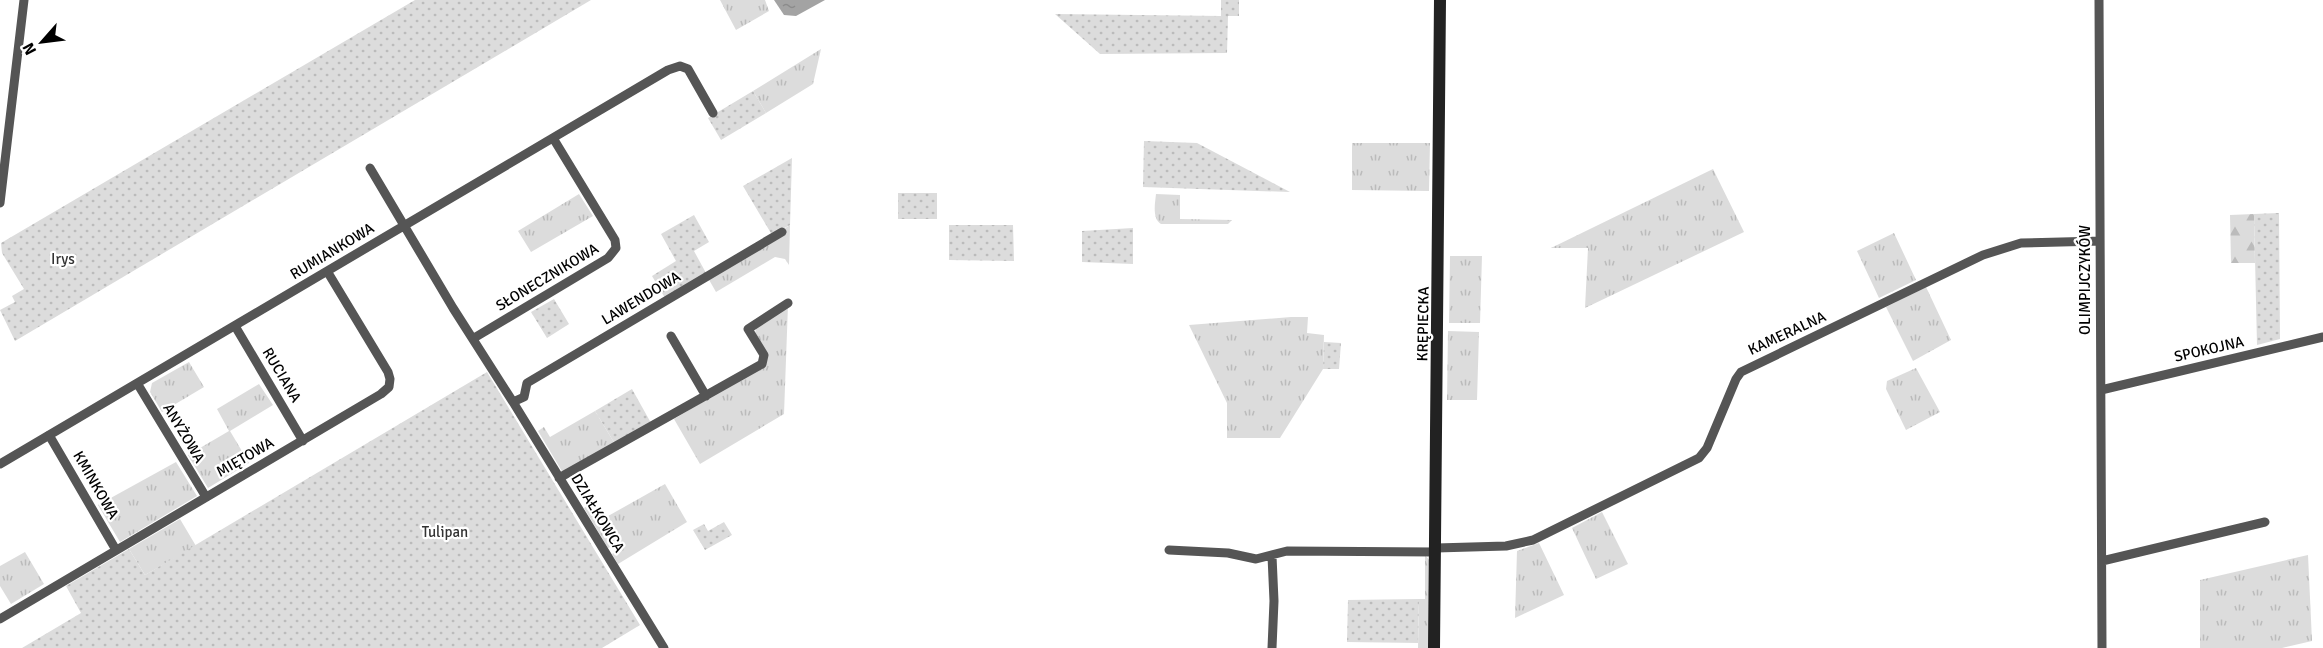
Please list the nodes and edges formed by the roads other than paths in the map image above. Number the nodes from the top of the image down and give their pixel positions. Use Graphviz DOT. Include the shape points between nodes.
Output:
graph roads {
  1 [pos="24,0"];
  2 [pos="1440,0"];
  3 [pos="2099,0"];
  4 [pos="713,113"];
  5 [pos="553,138"];
  6 [pos="370,168"];
  7 [pos="0,203"];
  8 [pos="404,225"];
  9 [pos="782,232"];
  10 [pos="2100,241"];
  11 [pos="327,271"];
  12 [pos="788,303"];
  13 [pos="235,326"];
  14 [pos="671,336"];
  15 [pos="2323,337"];
  16 [pos="474,338"];
  17 [pos="137,383"];
  18 [pos="2101,390"];
  19 [pos="706,396"];
  20 [pos="513,402"];
  21 [pos="49,435"];
  22 [pos="303,441"];
  23 [pos="0,464"];
  24 [pos="559,478"];
  25 [pos="206,497"];
  26 [pos="2265,522"];
  27 [pos="116,550"];
  28 [pos="1169,550"];
  29 [pos="1435,550"];
  30 [pos="1272,556"];
  31 [pos="2102,561"];
  32 [pos="0,619"];
  33 [pos="664,648"];
  34 [pos="1272,648"];
  35 [pos="1434,648"];
  36 [pos="2102,648"];
  1 -- 7 [label="street"];
  2 -- 29 [label="street, KRĘPIECKA"];
  3 -- 10 [label="street, OLIMPIJCZYKÓW"];
  4 -- 5 [label="street, RUMIANKOWA" via="688,69 680,66"];
  5 -- 8 [label="street, RUMIANKOWA"];
  5 -- 16 [label="street, SŁONECZNIKOWA" via="615,240 616,248 608,258"];
  6 -- 8 [label="street"];
  8 -- 11 [label="street, RUMIANKOWA"];
  8 -- 16 [label="street"];
  9 -- 20 [label="street, LAWENDOWA" via="527,383 524,397"];
  10 -- 18 [label="street, OLIMPIJCZYKÓW"];
  10 -- 29 [label="street, KAMERALNA" via="2021,243 1983,255 1741,372 1704,453 1674,472 1533,540 1506,546"];
  11 -- 13 [label="street, RUMIANKOWA"];
  11 -- 22 [label="street, MIĘTOWA" via="391,383 381,394"];
  12 -- 19 [label="street" via="748,329 764,355 762,364"];
  13 -- 17 [label="street, RUMIANKOWA"];
  13 -- 22 [label="street, RUCIANA"];
  14 -- 19 [label="street"];
  15 -- 18 [label="street, SPOKOJNA"];
  16 -- 20 [label="street, DZIAŁKOWCA"];
  17 -- 21 [label="street, RUMIANKOWA"];
  17 -- 25 [label="street, ANYŻOWA"];
  18 -- 31 [label="street, OLIMPIJCZYKÓW"];
  19 -- 24 [label="street"];
  20 -- 24 [label="street, DZIAŁKOWCA"];
  21 -- 23 [label="street, RUMIANKOWA"];
  21 -- 27 [label="street, KMINKOWA"];
  22 -- 25 [label="street, MIĘTOWA"];
  24 -- 33 [label="street, DZIAŁKOWCA"];
  25 -- 27 [label="street, MIĘTOWA"];
  26 -- 31 [label="street"];
  27 -- 32 [label="street, MIĘTOWA"];
  28 -- 30 [label="street, KAMERALNA" via="1228,553 1256,559"];
  29 -- 30 [label="street, KAMERALNA" via="1287,551"];
  29 -- 35 [label="street, KRĘPIECKA"];
  30 -- 34 [label="street"];
  31 -- 36 [label="street, OLIMPIJCZYKÓW"];
}
